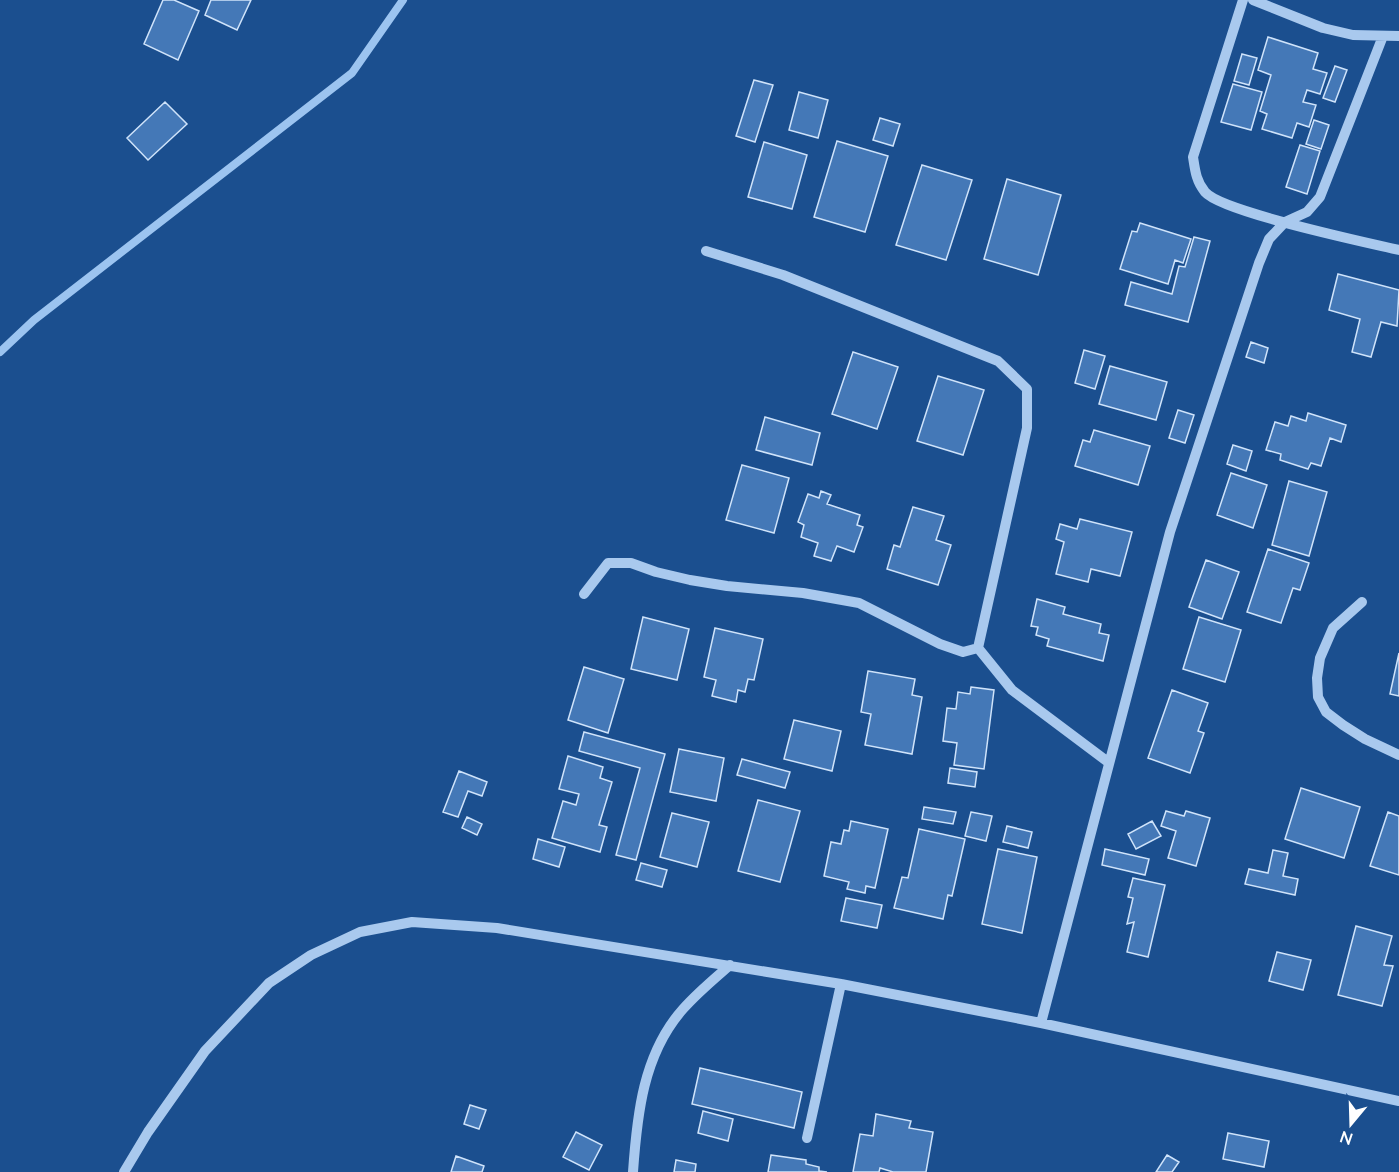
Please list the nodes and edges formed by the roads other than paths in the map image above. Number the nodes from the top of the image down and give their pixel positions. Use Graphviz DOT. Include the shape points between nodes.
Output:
graph roads {
  1 [pos="1243,0"];
  2 [pos="1253,0"];
  3 [pos="1383,36"];
  4 [pos="1399,36"];
  5 [pos="1285,222"];
  6 [pos="1399,250"];
  7 [pos="706,251"];
  8 [pos="584,594"];
  9 [pos="1362,603"];
  10 [pos="978,648"];
  11 [pos="1399,755"];
  12 [pos="1108,762"];
  13 [pos="730,965"];
  14 [pos="841,984"];
  15 [pos="1041,1023"];
  16 [pos="1399,1101"];
  17 [pos="807,1138"];
  18 [pos="124,1172"];
  19 [pos="633,1172"];
  1 -- 5 [label="street" via="1193,157 1196,177 1206,193 1225,203"];
  2 -- 3 [label="street" via="1323,28"];
  3 -- 4 [label="street"];
  3 -- 5 [label="street" via="1320,197 1307,212"];
  5 -- 6 [label="street"];
  5 -- 12 [label="street" via="1269,239 1259,263 1170,532"];
  7 -- 10 [label="street" via="783,275 998,361 1028,389 1027,428"];
  8 -- 10 [label="street" via="608,563 631,563 690,580 859,603 940,644 963,652"];
  9 -- 11 [label="street" via="1333,628 1320,658 1318,697 1326,712 1365,739"];
  10 -- 12 [label="street" via="1012,690"];
  12 -- 15 [label="street"];
  13 -- 14 [label="street"];
  13 -- 18 [label="street" via="497,928 412,922 360,932 311,955 269,983 205,1051"];
  13 -- 19 [label="street" via="682,1009 661,1039 645,1079"];
  14 -- 15 [label="street"];
  14 -- 17 [label="street"];
  15 -- 16 [label="street"];
}
